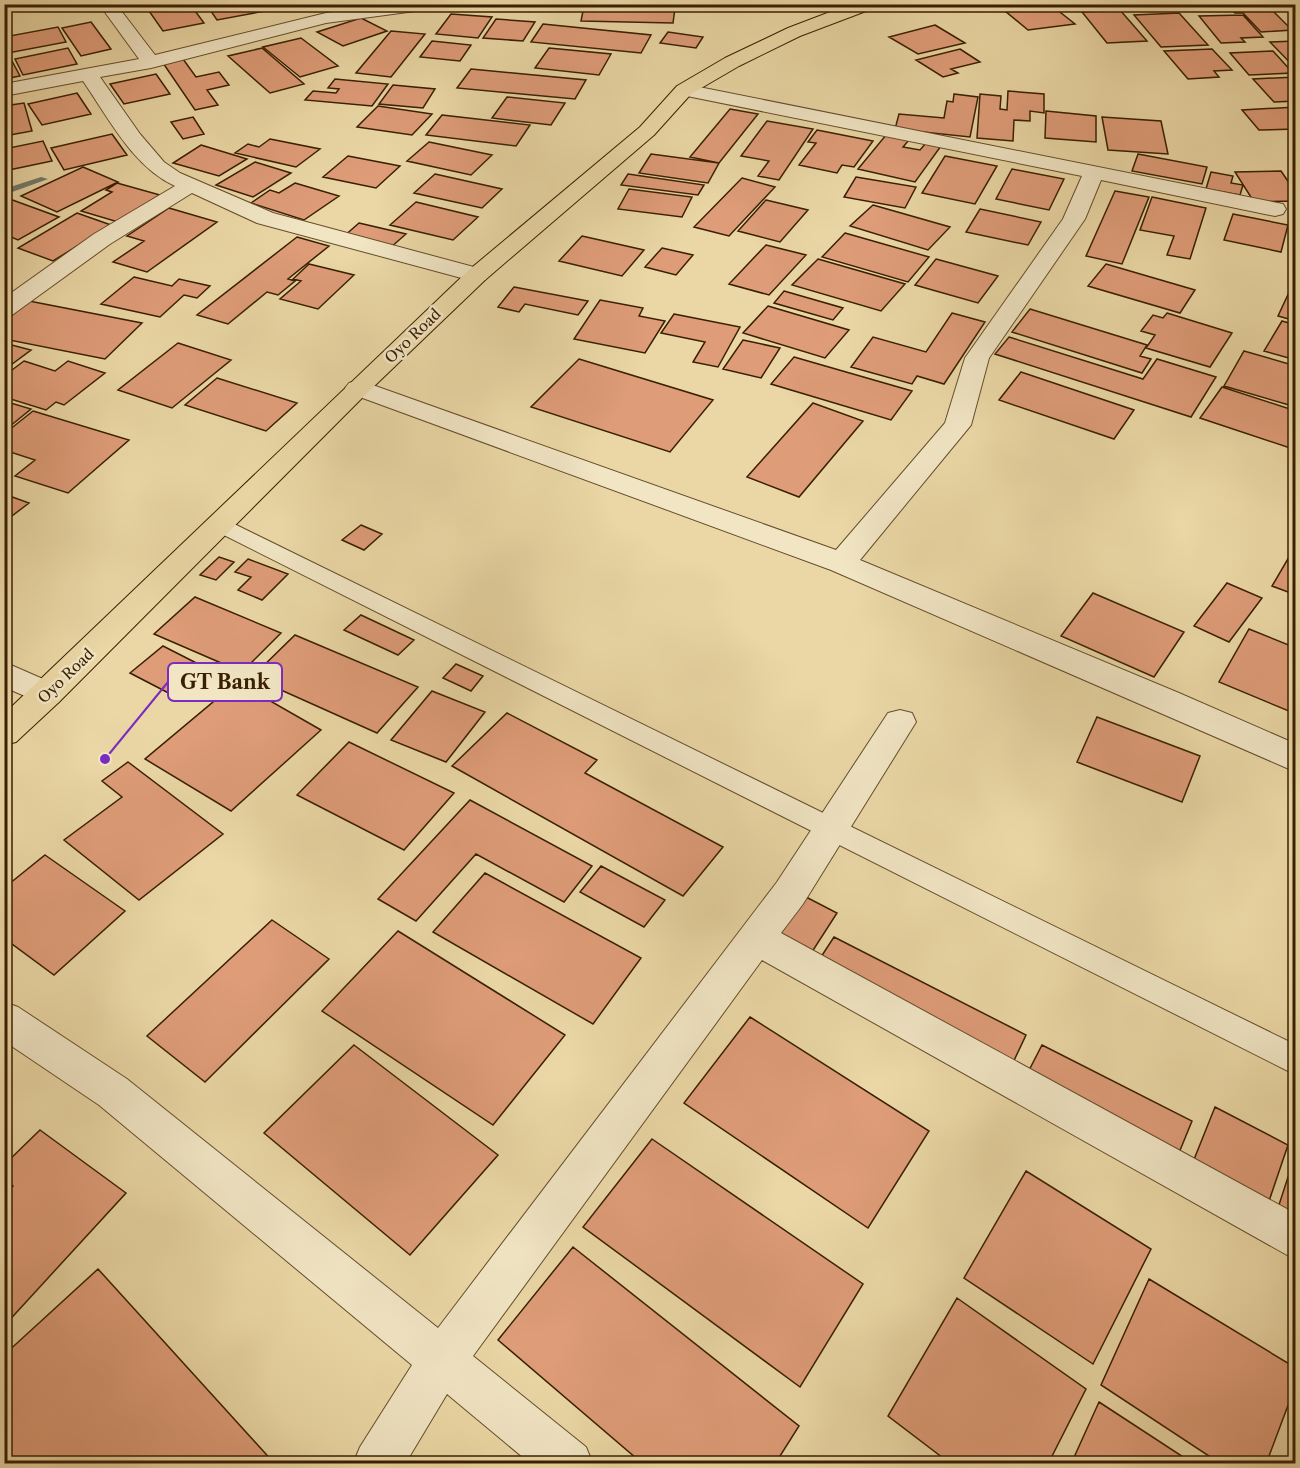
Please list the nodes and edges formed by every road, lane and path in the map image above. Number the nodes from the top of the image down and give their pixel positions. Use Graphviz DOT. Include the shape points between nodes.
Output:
graph roads {
  1 [pos="107,4"];
  2 [pos="430,4"];
  3 [pos="868,4"];
  4 [pos="836,9"];
  5 [pos="151,62"];
  6 [pos="88,74"];
  7 [pos="4,90"];
  8 [pos="684,90"];
  9 [pos="1094,173"];
  10 [pos="192,184"];
  11 [pos="1275,209"];
  12 [pos="477,275"];
  13 [pos="4,310"];
  14 [pos="358,388"];
  15 [pos="220,524"];
  16 [pos="841,563"];
  17 [pos="4,673"];
  18 [pos="48,694"];
  19 [pos="900,722"];
  20 [pos="4,733"];
  21 [pos="1296,759"];
  22 [pos="831,829"];
  23 [pos="756,938"];
  24 [pos="4,1019"];
  25 [pos="1296,1061"];
  26 [pos="1296,1238"];
  27 [pos="442,1360"];
  28 [pos="377,1464"];
  29 [pos="569,1464"];
  1 -- 5 [label="street"];
  2 -- 5 [label="street" via="326,18"];
  3 -- 4 [label="highway, Oyo Road"];
  4 -- 8 [label="highway, Oyo Road"];
  5 -- 6 [label="street"];
  6 -- 7 [label="street"];
  6 -- 10 [label="street" via="107,105 157,166"];
  8 -- 9 [label="street"];
  8 -- 12 [label="highway, Oyo Road" via="647,131"];
  9 -- 11 [label="street"];
  9 -- 16 [label="street" via="1074,219 978,358 958,424"];
  10 -- 12 [label="street" via="284,224"];
  10 -- 13 [label="street" via="102,239"];
  12 -- 14 [label="highway, Oyo Road"];
  14 -- 15 [label="highway, Oyo Road"];
  14 -- 16 [label="street"];
  15 -- 18 [label="highway, Oyo Road"];
  15 -- 22 [label="lane"];
  16 -- 21 [label="street"];
  17 -- 18 [label="street"];
  18 -- 20 [label="highway, Oyo Road"];
  19 -- 22 [label="street"];
  22 -- 23 [label="street"];
  22 -- 25 [label="lane"];
  23 -- 26 [label="street"];
  23 -- 27 [label="street"];
  24 -- 27 [label="street" via="113,1092"];
  27 -- 28 [label="street"];
  27 -- 29 [label="street"];
}
